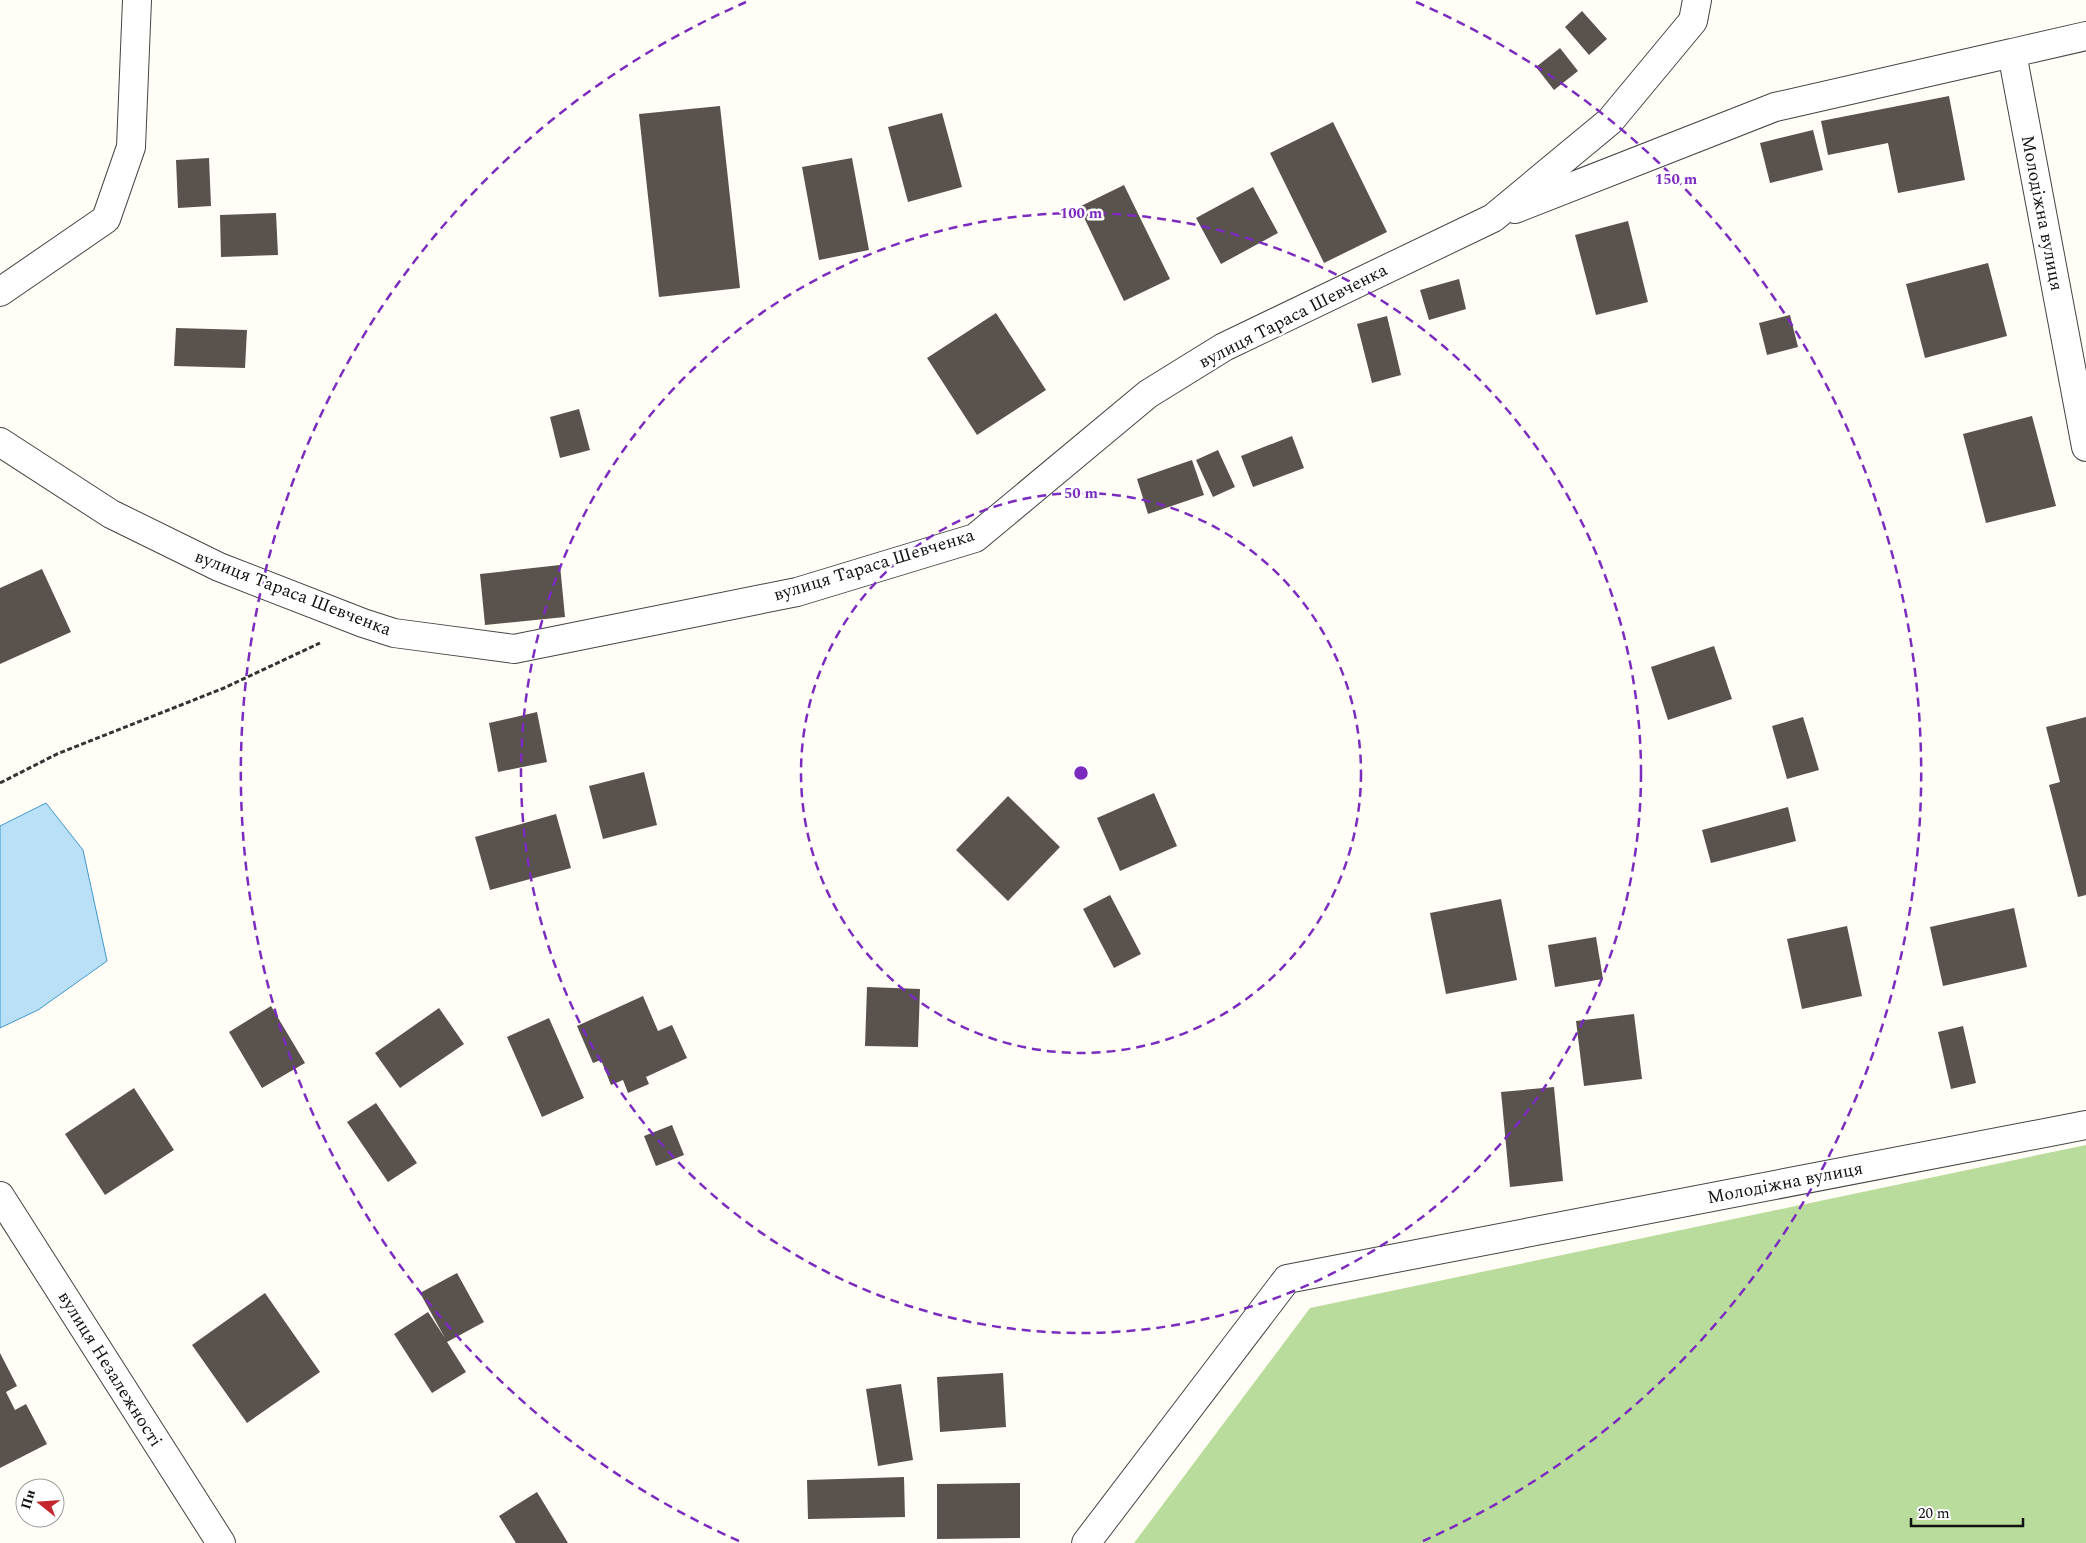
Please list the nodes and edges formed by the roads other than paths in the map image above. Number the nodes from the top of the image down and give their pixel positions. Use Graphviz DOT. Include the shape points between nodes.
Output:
graph roads {
  1 [pos="137,0"];
  2 [pos="1696,0"];
  3 [pos="2086,36"];
  4 [pos="2012,53"];
  5 [pos="1493,218"];
  6 [pos="0,292"];
  7 [pos="0,442"];
  8 [pos="2086,447"];
  9 [pos="2086,1125"];
  10 [pos="0,1196"];
  11 [pos="221,1543"];
  12 [pos="1086,1543"];
  1 -- 6 [label="street" via="131,147 106,219"];
  2 -- 5 [label="street, вулиця Тараса Шевченка" via="1693,21 1610,121"];
  3 -- 4 [label="street"];
  4 -- 5 [label="street" via="1775,107"];
  4 -- 8 [label="street, Молодіжна вулиця"];
  5 -- 7 [label="street, вулиця Тараса Шевченка" via="1224,347 1165,383 976,538 797,592 514,649 394,633 220,567 111,514"];
  9 -- 12 [label="street, Молодіжна вулиця" via="1287,1279"];
  10 -- 11 [label="street, вулиця Незалежності"];
}
